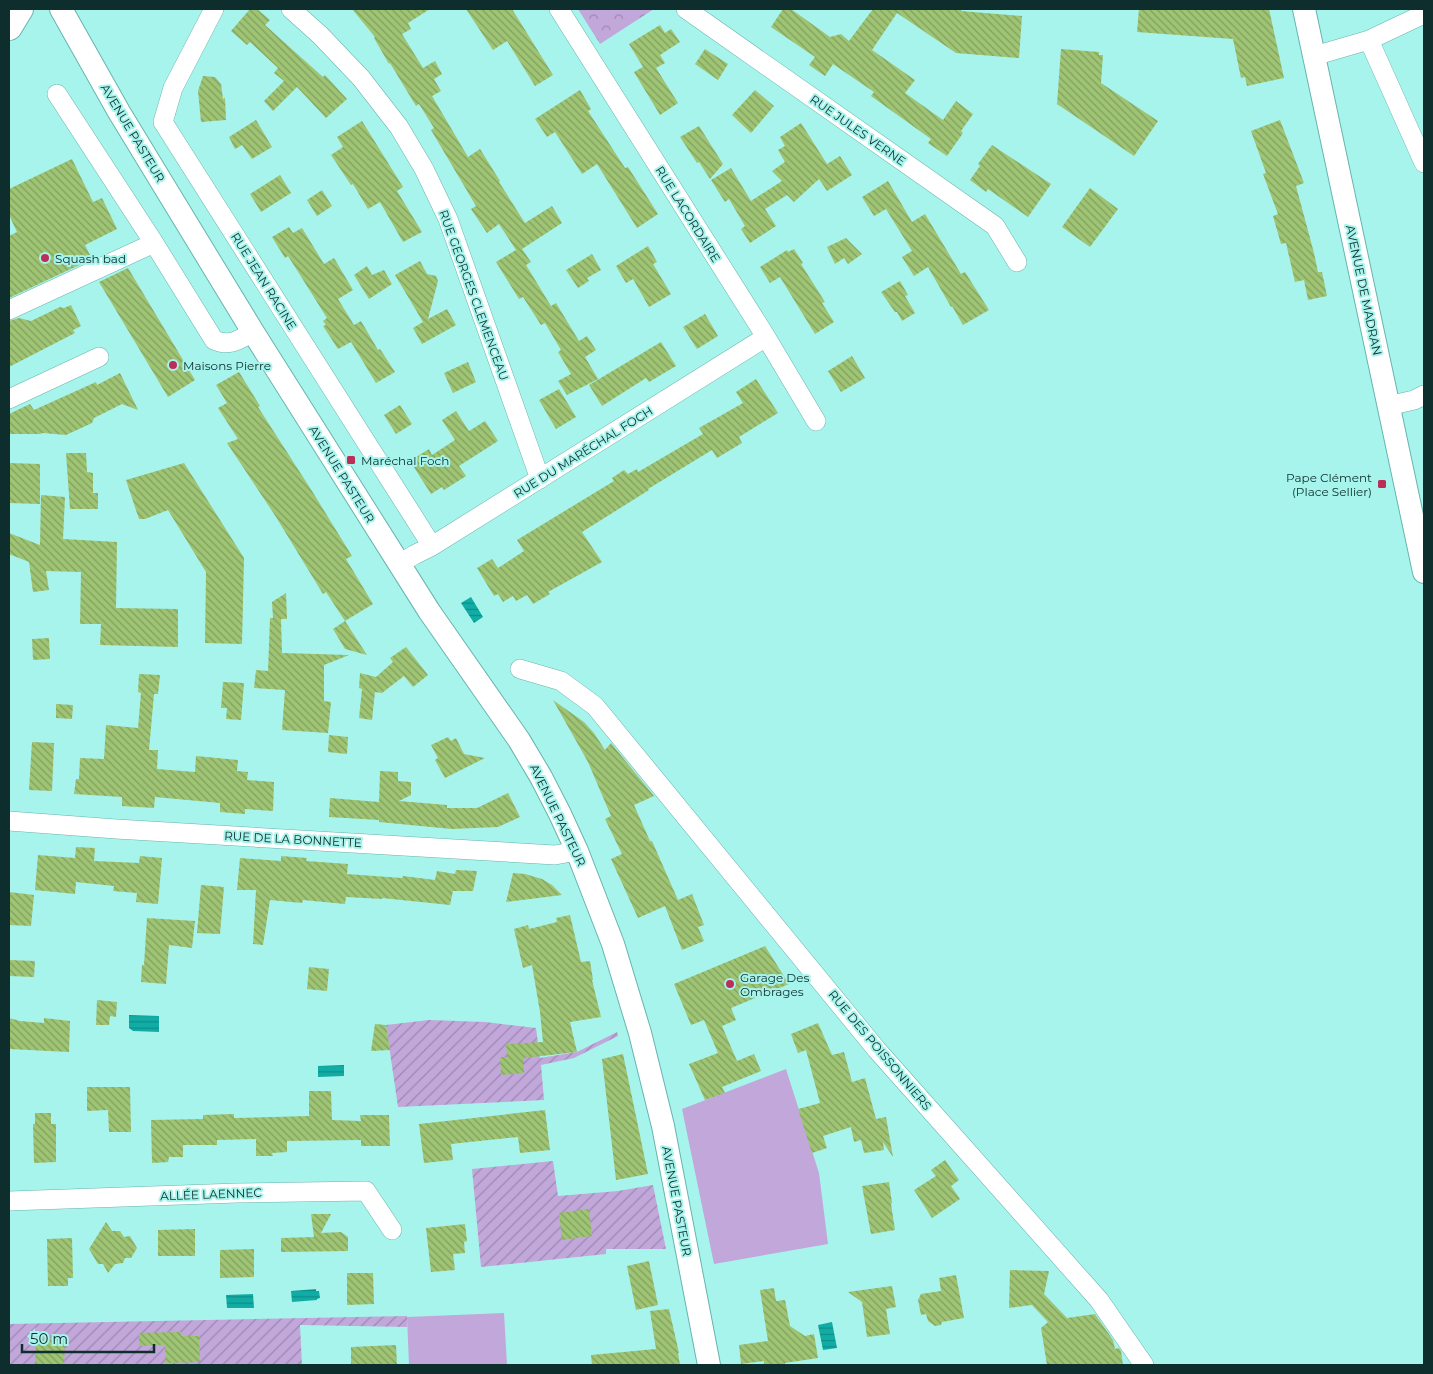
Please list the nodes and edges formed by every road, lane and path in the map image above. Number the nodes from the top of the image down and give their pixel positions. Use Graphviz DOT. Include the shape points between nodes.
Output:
graph roads {
  1 [pos="20,9"];
  2 [pos="61,9"];
  3 [pos="214,9"];
  4 [pos="290,9"];
  5 [pos="559,9"];
  6 [pos="686,9"];
  7 [pos="1304,9"];
  8 [pos="1424,14"];
  9 [pos="9,27"];
  10 [pos="1369,40"];
  11 [pos="1314,56"];
  12 [pos="57,94"];
  13 [pos="1424,163"];
  14 [pos="154,243"];
  15 [pos="1017,262"];
  16 [pos="9,310"];
  17 [pos="252,332"];
  18 [pos="766,337"];
  19 [pos="99,357"];
  20 [pos="1424,395"];
  21 [pos="9,398"];
  22 [pos="1388,406"];
  23 [pos="816,421"];
  24 [pos="540,479"];
  25 [pos="432,546"];
  26 [pos="399,564"];
  27 [pos="1424,572"];
  28 [pos="520,669"];
  29 [pos="9,821"];
  30 [pos="577,851"];
  31 [pos="9,1201"];
  32 [pos="392,1230"];
  33 [pos="708,1365"];
  34 [pos="1144,1365"];
  1 -- 9 [label="highway"];
  2 -- 17 [label="main road, AVENUE PASTEUR" via="119,112"];
  3 -- 25 [label="street, RUE JEAN RACINE" via="173,88 162,122"];
  4 -- 24 [label="street, RUE GEORGES CLEMENCEAU" via="361,78 399,127 424,169 448,219"];
  5 -- 18 [label="street, RUE LACORDAIRE"];
  6 -- 15 [label="street, RUE JULES VERNE" via="995,226"];
  7 -- 11 [label="main road, AVENUE DE MADRAN"];
  8 -- 10 [label="street"];
  10 -- 11 [label="street"];
  10 -- 13 [label="street"];
  11 -- 22 [label="main road, AVENUE DE MADRAN"];
  12 -- 14 [label="street"];
  14 -- 16 [label="street"];
  14 -- 17 [label="street" via="214,340 223,344"];
  17 -- 26 [label="main road, AVENUE PASTEUR"];
  18 -- 23 [label="street, RUE LACORDAIRE"];
  18 -- 24 [label="street, RUE DU MARÉCHAL FOCH"];
  19 -- 21 [label="street"];
  20 -- 22 [label="street"];
  22 -- 27 [label="main road, AVENUE DE MADRAN"];
  24 -- 25 [label="street, RUE DU MARÉCHAL FOCH"];
  25 -- 26 [label="street, RUE DU MARÉCHAL FOCH"];
  26 -- 30 [label="main road, AVENUE PASTEUR" via="519,740"];
  28 -- 34 [label="street, RUE DES POISSONNIERS" via="561,681 595,706 877,1050 1099,1300"];
  29 -- 30 [label="street, RUE DE LA BONNETTE" via="536,854"];
  30 -- 33 [label="main road, AVENUE PASTEUR" via="613,944 640,1033 662,1126"];
  31 -- 32 [label="street, ALLÉE LAENNEC" via="237,1192 366,1191"];
}
